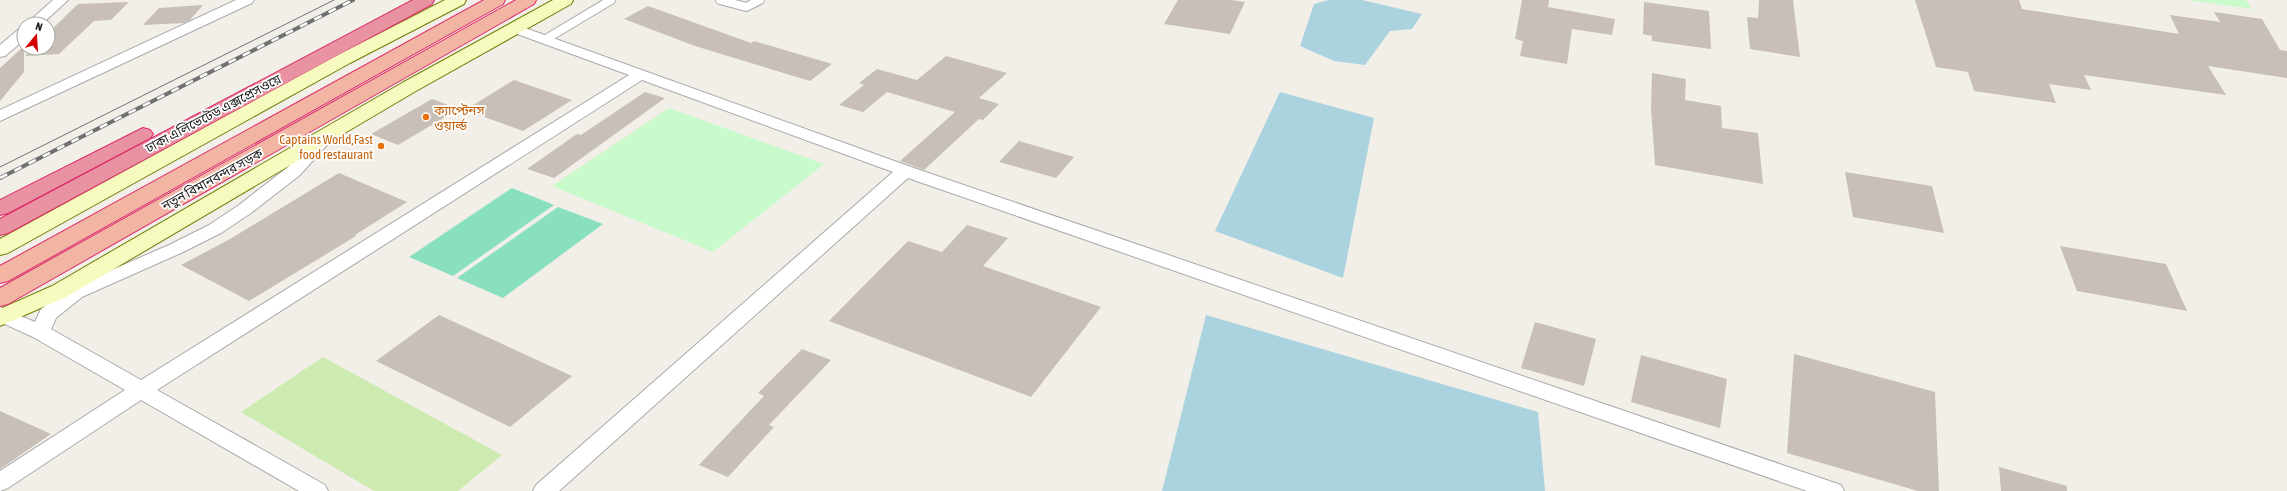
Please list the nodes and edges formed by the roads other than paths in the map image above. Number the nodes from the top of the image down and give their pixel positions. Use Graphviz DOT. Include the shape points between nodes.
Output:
graph roads {
  1 [pos="61,0"];
  2 [pos="247,0"];
  3 [pos="402,0"];
  4 [pos="426,0"];
  5 [pos="458,0"];
  6 [pos="497,0"];
  7 [pos="528,0"];
  8 [pos="611,0"];
  9 [pos="720,0"];
  10 [pos="760,0"];
  11 [pos="560,1"];
  12 [pos="42,16"];
  13 [pos="514,28"];
  14 [pos="16,39"];
  15 [pos="546,39"];
  16 [pos="0,53"];
  17 [pos="641,74"];
  18 [pos="0,116"];
  19 [pos="328,134"];
  20 [pos="905,171"];
  21 [pos="0,208"];
  22 [pos="0,228"];
  23 [pos="0,248"];
  24 [pos="0,276"];
  25 [pos="75,293"];
  26 [pos="1,311"];
  27 [pos="40,332"];
  28 [pos="141,390"];
  29 [pos="0,482"];
  30 [pos="317,491"];
  31 [pos="544,491"];
  32 [pos="1833,491"];
  1 -- 12 [label="street"];
  2 -- 18 [label="street"];
  3 -- 21 [label="highway, ঢাকা এলিভেটেড এক্সপ্রেসওয়ে"];
  4 -- 22 [label="highway, ঢাকা এলিভেটেড এক্সপ্রেসওয়ে"];
  5 -- 23 [label="main road" via="344,58"];
  6 -- 24 [label="highway, নতুন বিমানবন্দর সড়ক"];
  7 -- 26 [label="highway, নতুন বিমানবন্দর সড়ক" via="329,114"];
  8 -- 15 [label="lane"];
  9 -- 10 [label="lane" via="746,8"];
  11 -- 13 [label="main road"];
  13 -- 15 [label="street"];
  13 -- 19 [label="main road"];
  14 -- 16 [label="street"];
  15 -- 17 [label="street"];
  17 -- 20 [label="street"];
  17 -- 28 [label="street"];
  19 -- 25 [label="street" via="289,176 215,229 137,267"];
  19 -- 26 [label="main road" via="60,291"];
  20 -- 31 [label="street"];
  20 -- 32 [label="street"];
  25 -- 26 [label="street"];
  25 -- 27 [label="street" via="48,314"];
  26 -- 27 [label="street"];
  27 -- 28 [label="street"];
  28 -- 29 [label="street"];
  28 -- 30 [label="street"];
}
